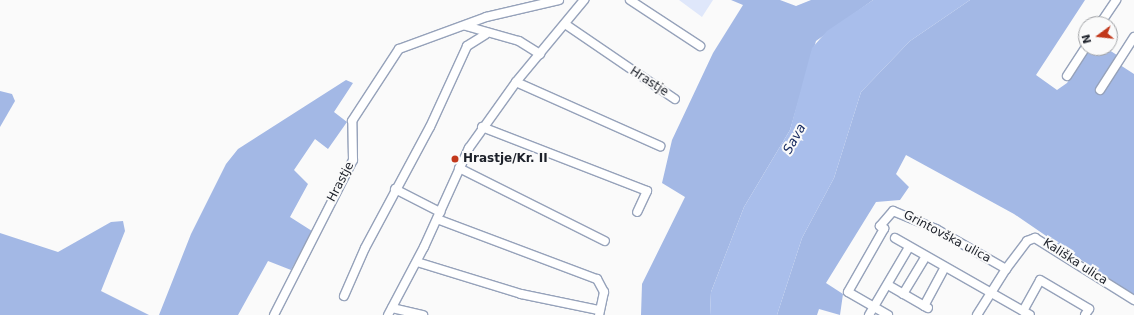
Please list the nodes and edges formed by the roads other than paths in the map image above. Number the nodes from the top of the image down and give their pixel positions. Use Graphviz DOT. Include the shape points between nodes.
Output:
graph roads {
  1 [pos="559,0"];
  2 [pos="584,0"];
  3 [pos="630,0"];
  4 [pos="1116,0"];
  5 [pos="1105,16"];
  6 [pos="565,24"];
  7 [pos="466,26"];
  8 [pos="486,34"];
  9 [pos="1134,38"];
  10 [pos="700,46"];
  11 [pos="540,54"];
  12 [pos="1080,56"];
  13 [pos="1067,76"];
  14 [pos="516,82"];
  15 [pos="1100,90"];
  16 [pos="675,99"];
  17 [pos="482,127"];
  18 [pos="660,146"];
  19 [pos="459,168"];
  20 [pos="395,189"];
  21 [pos="637,212"];
  22 [pos="438,215"];
  23 [pos="895,238"];
  24 [pos="605,241"];
  25 [pos="909,247"];
  26 [pos="926,256"];
  27 [pos="417,262"];
  28 [pos="945,267"];
  29 [pos="1006,269"];
  30 [pos="888,285"];
  31 [pos="991,293"];
  32 [pos="903,294"];
  33 [pos="344,296"];
  34 [pos="1134,300"];
  35 [pos="874,307"];
  36 [pos="390,311"];
  37 [pos="599,313"];
  38 [pos="1028,314"];
  39 [pos="274,315"];
  40 [pos="423,315"];
  41 [pos="869,315"];
  42 [pos="888,315"];
  43 [pos="977,315"];
  44 [pos="1086,315"];
  1 -- 7 [label="street, Hrastje" via="500,14"];
  2 -- 6 [label="street"];
  3 -- 10 [label="street"];
  4 -- 5 [label="street"];
  6 -- 11 [label="street"];
  6 -- 16 [label="street, Hrastje"];
  7 -- 8 [label="street"];
  7 -- 39 [label="street, Hrastje" via="399,49 393,57 352,120 354,160"];
  8 -- 11 [label="street" via="519,41"];
  8 -- 20 [label="street" via="467,46"];
  9 -- 15 [label="street"];
  11 -- 14 [label="street"];
  12 -- 13 [label="street"];
  14 -- 17 [label="street"];
  14 -- 18 [label="street"];
  17 -- 19 [label="street"];
  17 -- 21 [label="street" via="647,191"];
  19 -- 22 [label="street"];
  19 -- 24 [label="street"];
  20 -- 22 [label="street"];
  20 -- 33 [label="street"];
  22 -- 27 [label="street"];
  22 -- 37 [label="street" via="597,279 604,292"];
  23 -- 25 [label="street"];
  25 -- 26 [label="street"];
  25 -- 30 [label="street"];
  26 -- 28 [label="street"];
  26 -- 32 [label="street"];
  27 -- 36 [label="street"];
  27 -- 37 [label="street" via="521,294"];
  28 -- 31 [label="street"];
  28 -- 32 [label="street" via="926,307"];
  29 -- 31 [label="street, Kališka ulica"];
  29 -- 34 [label="street, Kališka ulica" via="1027,242 1040,239"];
  29 -- 35 [label="street, Grintovška ulica" via="936,229 893,210 880,226 884,229 848,292"];
  30 -- 32 [label="street"];
  30 -- 35 [label="street"];
  31 -- 38 [label="street"];
  31 -- 43 [label="street, Kališka ulica"];
  35 -- 41 [label="street"];
  35 -- 42 [label="street, Grintovška ulica"];
  36 -- 40 [label="street"];
  38 -- 44 [label="street" via="1040,280 1089,309"];
}
